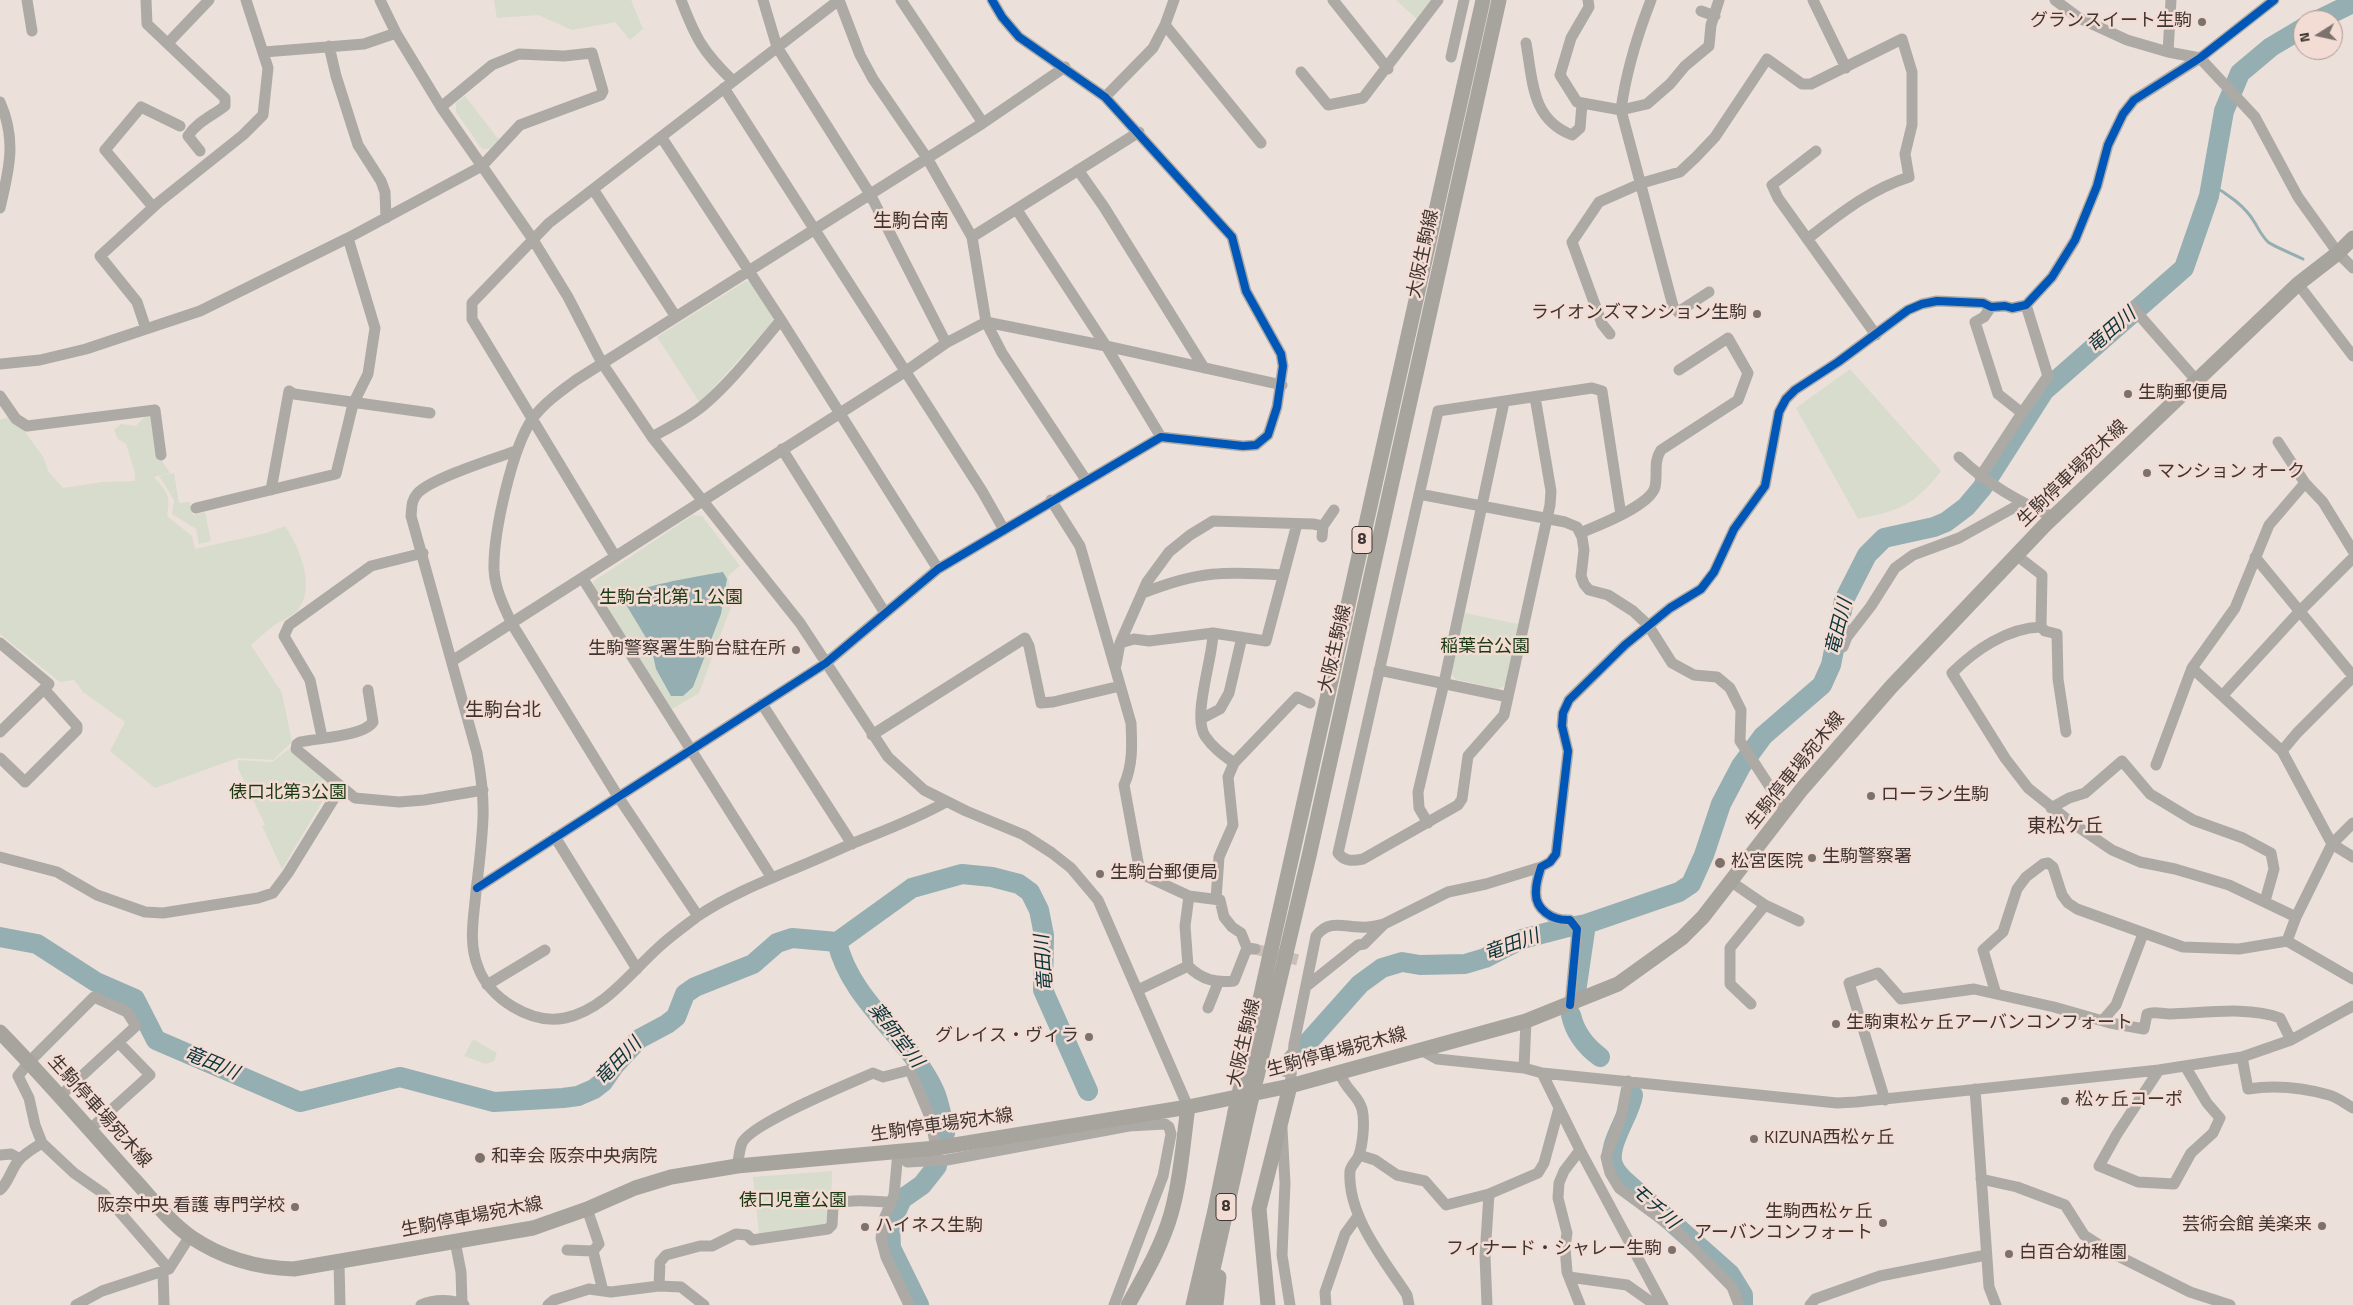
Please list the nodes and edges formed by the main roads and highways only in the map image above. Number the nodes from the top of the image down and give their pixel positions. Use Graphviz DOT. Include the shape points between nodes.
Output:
graph roads {
  1 [pos="1483,0"];
  2 [pos="1499,0"];
  3 [pos="2353,238"];
  4 [pos="0,1032"];
  5 [pos="1249,1078"];
  6 [pos="1290,1086"];
  7 [pos="1188,1107"];
  8 [pos="1220,1211"];
  9 [pos="1128,1305"];
  10 [pos="1184,1305"];
  11 [pos="1193,1305"];
  12 [pos="1204,1305"];
  13 [pos="1216,1305"];
  14 [pos="1268,1305"];
  1 -- 5 [label="main road, 大阪生駒線 / 8"];
  2 -- 5 [label="main road, 大阪生駒線 / 8" via="1325,788"];
  3 -- 6 [label="main road, 生駒停車場宛木線" via="2298,284 2016,555 1897,680 1785,810 1703,916 1656,959 1618,984 1526,1021"];
  4 -- 7 [label="main road, 生駒停車場宛木線" via="173,1223 230,1257 254,1266 294,1269 533,1228 671,1177 737,1166 903,1157 936,1148"];
  5 -- 8 [label="main road, 大阪生駒線 / 8, bridge"];
  6 -- 7 [label="main road, 生駒停車場宛木線"];
  6 -- 14 [label="main road" via="1259,1209"];
  7 -- 9 [label="main road" via="1171,1215 1151,1263"];
  8 -- 10 [label="main road"];
  8 -- 11 [label="main road, 大阪生駒線 / 8"];
  8 -- 12 [label="main road, 大阪生駒線 / 8"];
  8 -- 13 [label="main road"];
}
